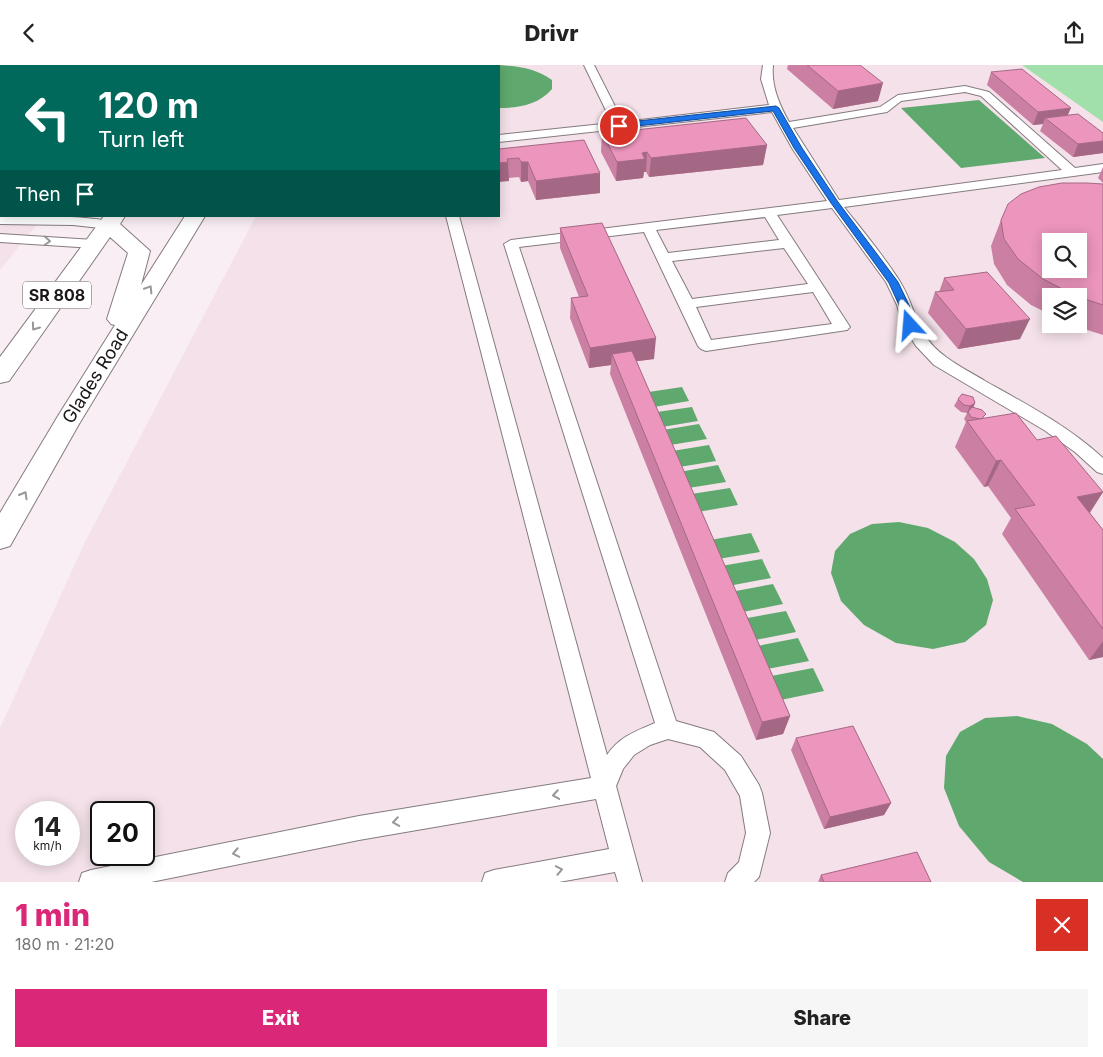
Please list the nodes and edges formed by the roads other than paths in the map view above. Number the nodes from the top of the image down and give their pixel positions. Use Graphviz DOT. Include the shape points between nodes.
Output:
graph roads {
  1 [pos="589,65"];
  2 [pos="768,65"];
  3 [pos="776,108"];
  4 [pos="619,126"];
  5 [pos="786,126"];
  6 [pos="500,139"];
  7 [pos="1103,168"];
  8 [pos="1072,172"];
  9 [pos="835,203"];
  10 [pos="768,212"];
  11 [pos="194,217"];
  12 [pos="452,217"];
  13 [pos="0,219"];
  14 [pos="112,220"];
  15 [pos="648,227"];
  16 [pos="0,238"];
  17 [pos="788,243"];
  18 [pos="94,244"];
  19 [pos="664,258"];
  20 [pos="817,287"];
  21 [pos="687,304"];
  22 [pos="105,360"];
  23 [pos="0,375"];
  24 [pos="1103,468"];
  25 [pos="0,538"];
  26 [pos="668,729"];
  27 [pos="604,787"];
  28 [pos="623,858"];
  29 [pos="91,882"];
  30 [pos="494,882"];
  31 [pos="630,882"];
  32 [pos="737,882"];
  1 -- 4 [label="lane"];
  2 -- 3 [label="lane" via="766,79"];
  3 -- 4 [label="lane"];
  3 -- 5 [label="lane"];
  4 -- 6 [label="lane"];
  5 -- 8 [label="lane" via="883,110 898,98 965,89 985,94"];
  5 -- 9 [label="lane"];
  7 -- 8 [label="lane"];
  8 -- 9 [label="lane"];
  9 -- 10 [label="lane"];
  9 -- 24 [label="lane" via="893,282 921,343 940,361 1050,427"];
  10 -- 15 [label="lane"];
  10 -- 17 [label="lane"];
  22 -- 11 [label="main road, Glades Road, one-way"];
  12 -- 27 [label="lane"];
  13 -- 14 [label="lane"];
  14 -- 18 [label="main road, SR 808"];
  14 -- 22 [label="main road" via="139,251 139,256"];
  15 -- 19 [label="lane"];
  15 -- 26 [label="lane" via="510,244"];
  16 -- 18 [label="lane, one-way"];
  17 -- 19 [label="lane"];
  17 -- 20 [label="lane"];
  18 -- 23 [label="main road, SR 808, one-way"];
  19 -- 21 [label="lane"];
  20 -- 21 [label="lane"];
  20 -- 21 [label="lane" via="842,327 706,346"];
  25 -- 22 [label="main road, Glades Road, one-way"];
  26 -- 27 [label="lane" via="632,742 615,759"];
  26 -- 32 [label="lane" via="706,739 733,763 751,793 758,833 750,868"];
  27 -- 28 [label="lane"];
  27 -- 29 [label="lane, one-way" via="359,828"];
  30 -- 28 [label="lane, one-way"];
  28 -- 31 [label="lane"];
}
